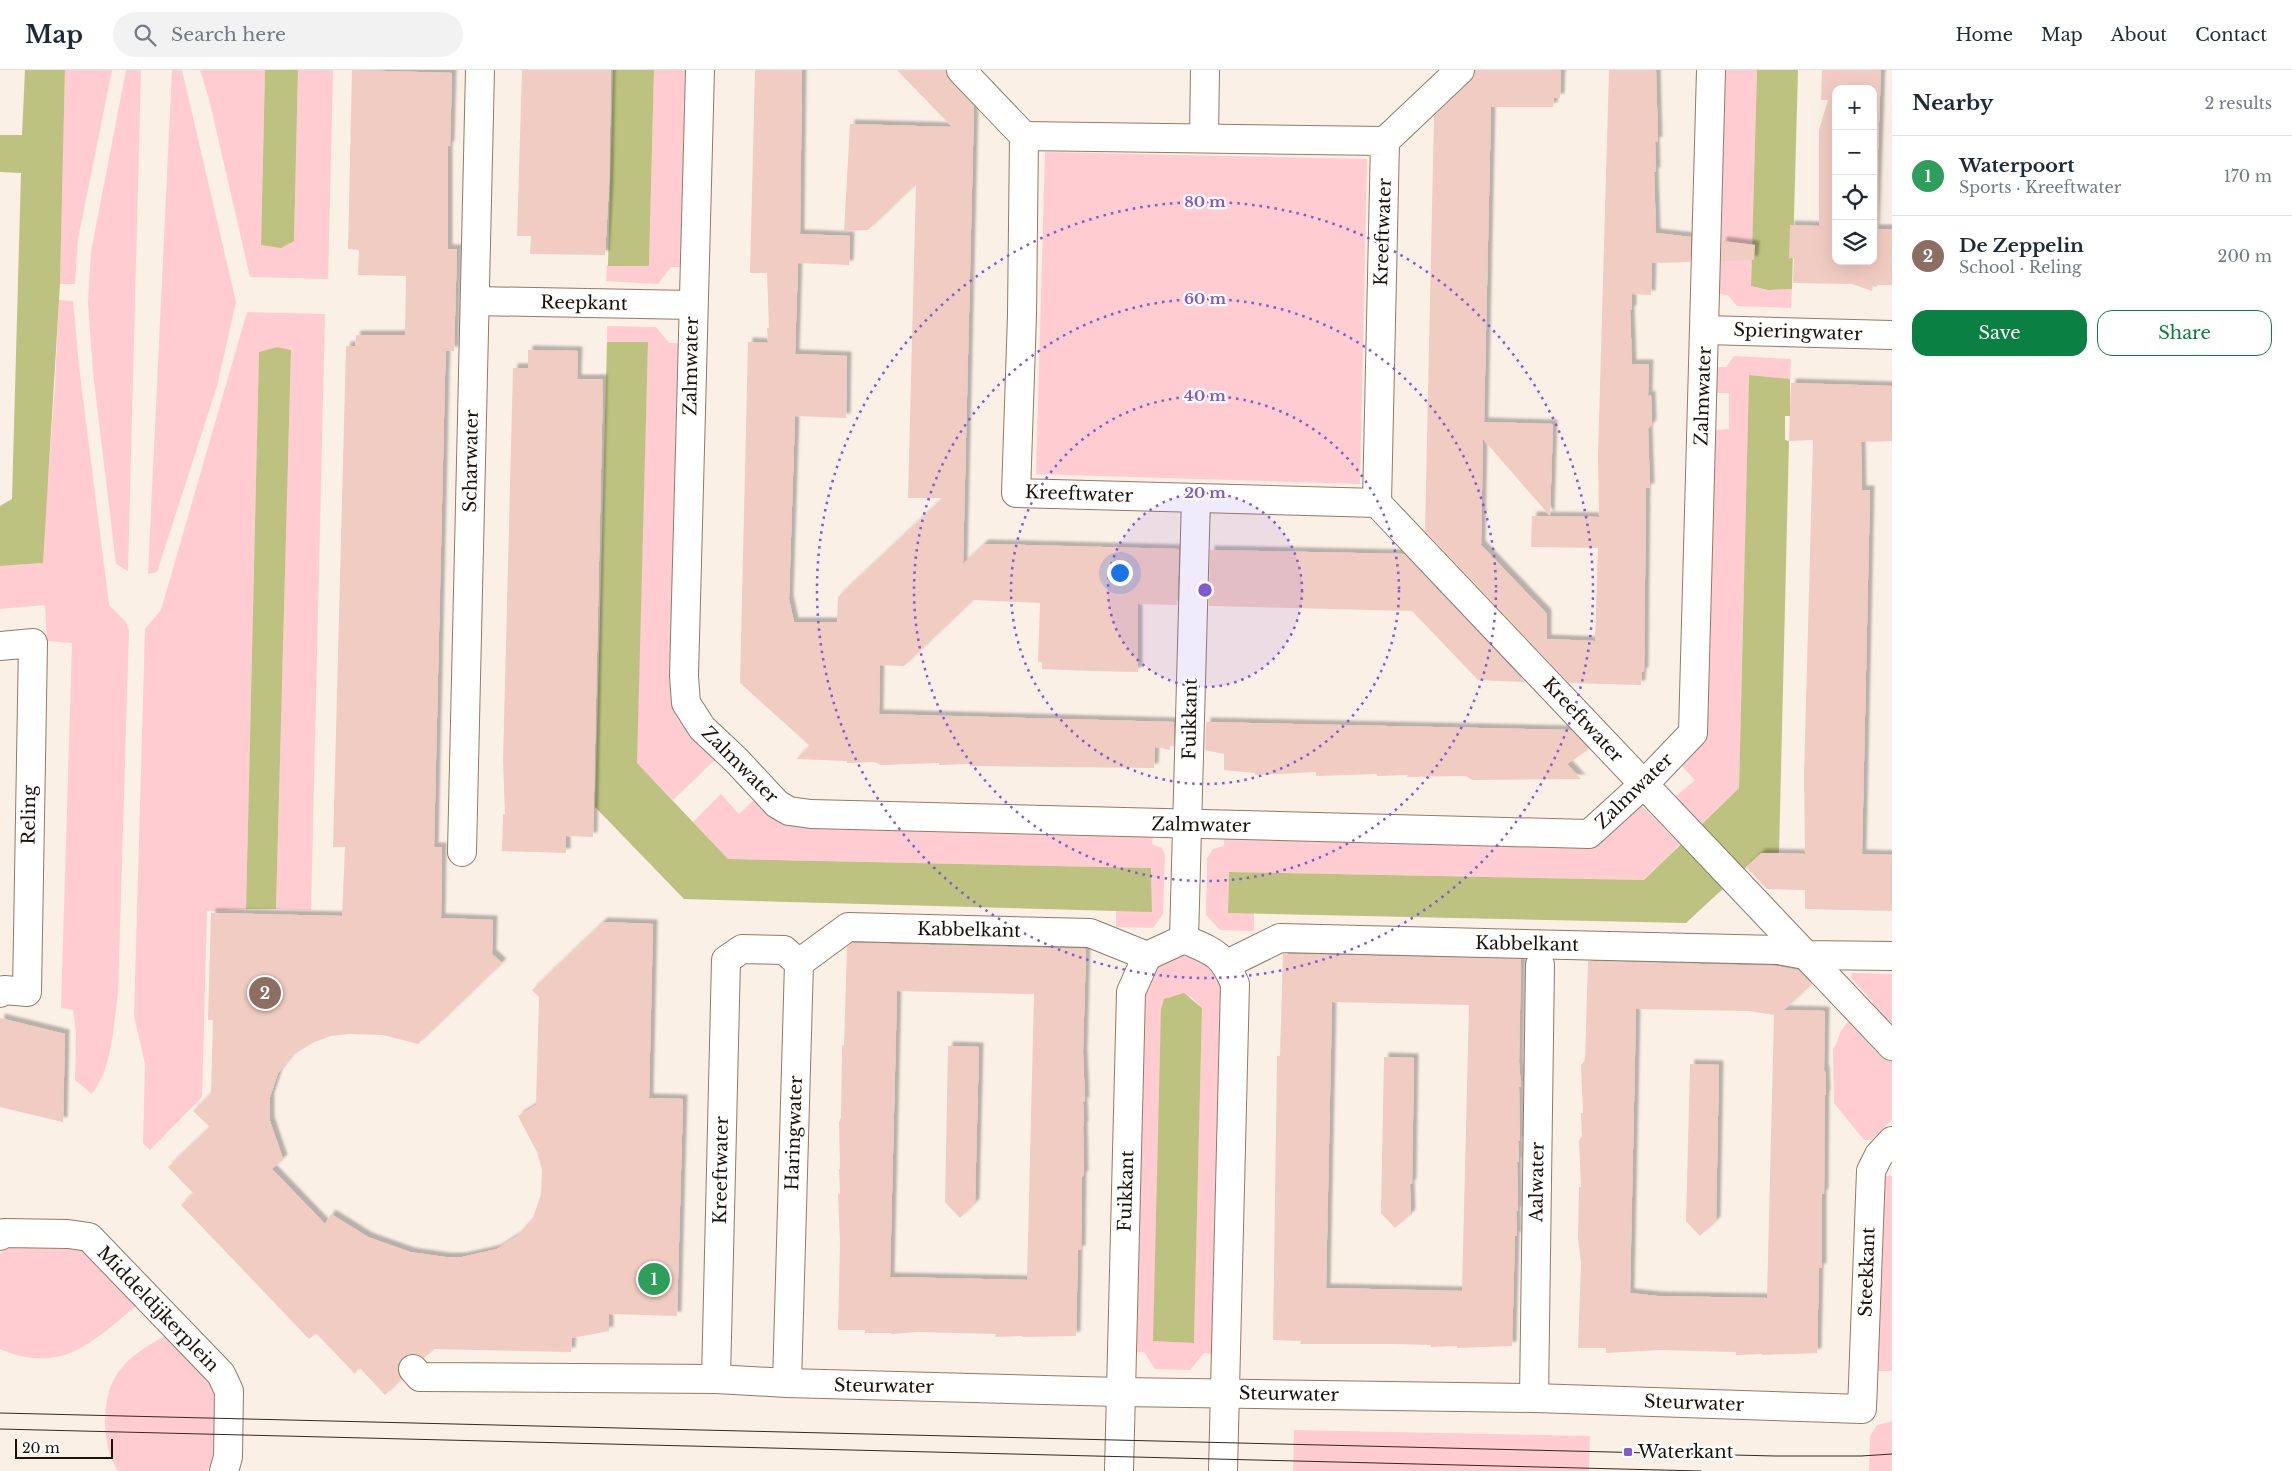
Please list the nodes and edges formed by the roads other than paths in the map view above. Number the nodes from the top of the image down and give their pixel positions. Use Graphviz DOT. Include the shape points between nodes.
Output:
graph roads {
  1 [pos="480,70"];
  2 [pos="700,70"];
  3 [pos="961,70"];
  4 [pos="1206,70"];
  5 [pos="1460,70"];
  6 [pos="1711,70"];
  7 [pos="1024,136"];
  8 [pos="1204,138"];
  9 [pos="1386,141"];
  10 [pos="475,301"];
  11 [pos="693,305"];
  12 [pos="1704,330"];
  13 [pos="1892,335"];
  14 [pos="1196,498"];
  15 [pos="1377,503"];
  16 [pos="0,646"];
  17 [pos="1644,784"];
  18 [pos="1188,824"];
  19 [pos="462,852"];
  20 [pos="1184,939"];
  21 [pos="1805,955"];
  22 [pos="1148,956"];
  23 [pos="1892,956"];
  24 [pos="799,963"];
  25 [pos="1227,964"];
  26 [pos="1540,965"];
  27 [pos="0,993"];
  28 [pos="1892,1046"];
  29 [pos="1892,1141"];
  30 [pos="0,1236"];
  31 [pos="413,1369"];
  32 [pos="716,1379"];
  33 [pos="787,1383"];
  34 [pos="1120,1392"];
  35 [pos="1225,1393"];
  36 [pos="1534,1398"];
  37 [pos="1862,1409"];
  38 [pos="224,1471"];
  39 [pos="1118,1471"];
  40 [pos="1223,1471"];
  1 -- 10 [label="street, Scharwater"];
  2 -- 11 [label="street, Zalmwater"];
  3 -- 7 [label="street"];
  4 -- 8 [label="street"];
  5 -- 9 [label="street"];
  6 -- 12 [label="street, Zalmwater"];
  7 -- 8 [label="street"];
  7 -- 14 [label="street, Kreeftwater" via="1016,493"];
  8 -- 9 [label="street"];
  9 -- 15 [label="street, Kreeftwater"];
  10 -- 11 [label="street, Reepkant"];
  10 -- 19 [label="street, Scharwater"];
  11 -- 18 [label="street, Zalmwater" via="684,676 686,703 702,728 777,804 790,811"];
  12 -- 13 [label="street, Spieringwater"];
  12 -- 17 [label="street, Zalmwater" via="1693,734"];
  14 -- 15 [label="street, Kreeftwater"];
  14 -- 18 [label="street, Fuikkant"];
  15 -- 17 [label="street, Kreeftwater"];
  16 -- 27 [label="street, Reling" via="33,643 27,992 4,990"];
  17 -- 18 [label="street, Zalmwater" via="1589,834"];
  17 -- 21 [label="street, Kreeftwater"];
  18 -- 20 [label="street, Fuikkant"];
  20 -- 22 [label="street"];
  20 -- 25 [label="street" via="1214,952"];
  21 -- 23 [label="street, Kabbelkant"];
  21 -- 25 [label="street, Kabbelkant" via="1778,950 1280,938"];
  21 -- 28 [label="street, Kreeftwater"];
  22 -- 24 [label="street, Kabbelkant" via="1090,933 848,927"];
  22 -- 34 [label="street, Fuikkant" via="1131,992"];
  24 -- 32 [label="street, Kreeftwater" via="784,950 742,949 726,960"];
  24 -- 33 [label="street, Haringwater"];
  25 -- 35 [label="street" via="1236,984"];
  26 -- 36 [label="street, Aalwater"];
  29 -- 37 [label="street, Steekkant" via="1879,1155 1871,1171"];
  30 -- 38 [label="street, Middeldijkerplein" via="4,1233 89,1237 158,1307 221,1374 229,1391 228,1458"];
  31 -- 32 [label="street, Steurwater" via="420,1377"];
  32 -- 33 [label="street, Steurwater"];
  33 -- 34 [label="street, Steurwater"];
  34 -- 35 [label="street, Steurwater"];
  34 -- 39 [label="street, Fuikkant"];
  35 -- 36 [label="street, Steurwater"];
  35 -- 40 [label="street"];
  36 -- 37 [label="street, Steurwater"];
}
